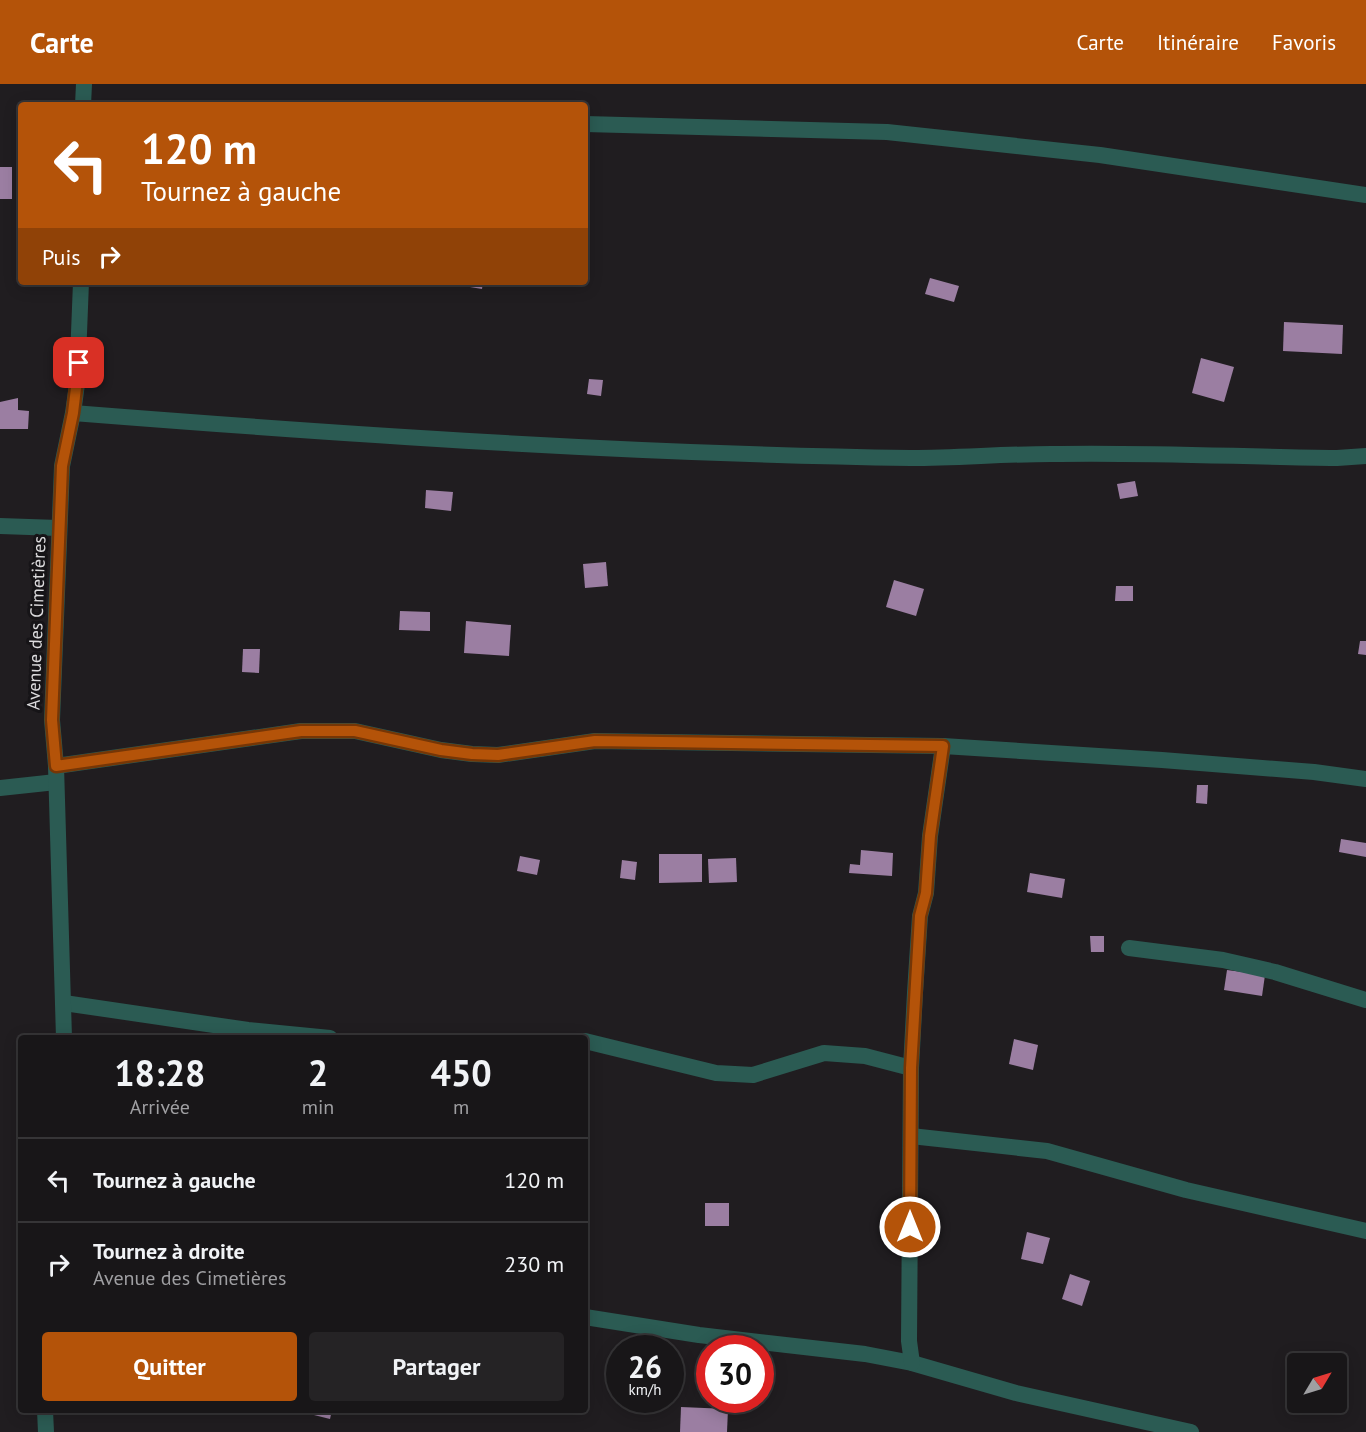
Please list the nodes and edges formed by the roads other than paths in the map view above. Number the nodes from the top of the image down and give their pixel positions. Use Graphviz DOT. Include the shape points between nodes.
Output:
graph roads {
  1 [pos="84,84"];
  2 [pos="84,102"];
  3 [pos="588,124"];
  4 [pos="1366,195"];
  5 [pos="81,285"];
  6 [pos="73,413"];
  7 [pos="1366,456"];
  8 [pos="0,526"];
  9 [pos="58,528"];
  10 [pos="943,746"];
  11 [pos="56,774"];
  12 [pos="1366,778"];
  13 [pos="0,788"];
  14 [pos="1129,948"];
  15 [pos="1366,1000"];
  16 [pos="64,1003"];
  17 [pos="64,1035"];
  18 [pos="299,1035"];
  19 [pos="588,1042"];
  20 [pos="911,1068"];
  21 [pos="911,1136"];
  22 [pos="1366,1231"];
  23 [pos="588,1317"];
  24 [pos="912,1363"];
  25 [pos="45,1413"];
  26 [pos="46,1432"];
  27 [pos="1191,1432"];
  1 -- 2 [label="street"];
  3 -- 4 [label="street" via="887,132 1100,155"];
  5 -- 6 [label="street, Avenue des Cimetières"];
  6 -- 7 [label="street" via="587,448 912,458 1050,453"];
  6 -- 9 [label="street, Avenue des Cimetières" via="62,466"];
  8 -- 9 [label="street"];
  9 -- 11 [label="street, Avenue des Cimetières" via="52,720"];
  10 -- 11 [label="street" via="595,741 498,755 441,750 355,731 331,730 301,731"];
  10 -- 12 [label="street"];
  10 -- 20 [label="street" via="920,916"];
  11 -- 13 [label="street"];
  11 -- 16 [label="street, Avenue des Cimetières"];
  14 -- 15 [label="street" via="1224,960"];
  16 -- 17 [label="street, Avenue des Cimetières"];
  16 -- 18 [label="street"];
  19 -- 20 [label="street" via="716,1073 753,1075 824,1053 865,1056"];
  20 -- 21 [label="street"];
  21 -- 22 [label="street" via="1047,1151 1186,1191"];
  21 -- 24 [label="street"];
  23 -- 24 [label="street"];
  24 -- 27 [label="street" via="1016,1393"];
  25 -- 26 [label="street"];
}
